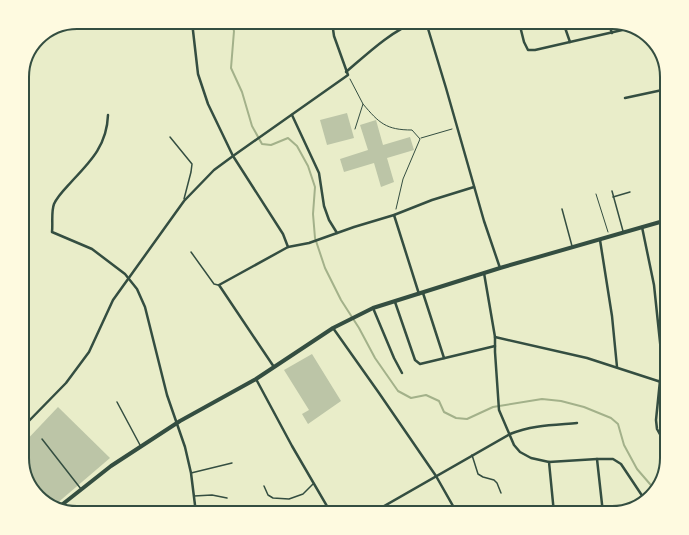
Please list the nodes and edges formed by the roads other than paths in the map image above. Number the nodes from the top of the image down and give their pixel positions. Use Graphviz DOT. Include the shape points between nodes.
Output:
graph roads {
  1 [pos="193,29"];
  2 [pos="333,29"];
  3 [pos="403,29"];
  4 [pos="428,29"];
  5 [pos="521,29"];
  6 [pos="565,29"];
  7 [pos="611,29"];
  8 [pos="623,30"];
  9 [pos="612,33"];
  10 [pos="570,42"];
  11 [pos="346,72"];
  12 [pos="660,90"];
  13 [pos="625,98"];
  14 [pos="108,115"];
  15 [pos="292,115"];
  16 [pos="170,138"];
  17 [pos="233,156"];
  18 [pos="474,187"];
  19 [pos="612,191"];
  20 [pos="630,192"];
  21 [pos="613,197"];
  22 [pos="184,201"];
  23 [pos="562,209"];
  24 [pos="394,215"];
  25 [pos="660,222"];
  26 [pos="642,227"];
  27 [pos="337,233"];
  28 [pos="623,233"];
  29 [pos="600,240"];
  30 [pos="288,247"];
  31 [pos="573,247"];
  32 [pos="191,252"];
  33 [pos="500,268"];
  34 [pos="484,273"];
  35 [pos="128,278"];
  36 [pos="219,285"];
  37 [pos="421,293"];
  38 [pos="395,302"];
  39 [pos="372,308"];
  40 [pos="334,328"];
  41 [pos="495,337"];
  42 [pos="660,342"];
  43 [pos="495,346"];
  44 [pos="444,358"];
  45 [pos="274,367"];
  46 [pos="617,368"];
  47 [pos="402,373"];
  48 [pos="256,379"];
  49 [pos="660,382"];
  50 [pos="660,390"];
  51 [pos="118,402"];
  52 [pos="29,421"];
  53 [pos="577,423"];
  54 [pos="176,424"];
  55 [pos="510,434"];
  56 [pos="660,434"];
  57 [pos="42,439"];
  58 [pos="141,446"];
  59 [pos="472,455"];
  60 [pos="597,459"];
  61 [pos="549,462"];
  62 [pos="232,463"];
  63 [pos="191,473"];
  64 [pos="436,476"];
  65 [pos="313,484"];
  66 [pos="264,486"];
  67 [pos="81,489"];
  68 [pos="501,493"];
  69 [pos="642,495"];
  70 [pos="194,496"];
  71 [pos="227,498"];
  72 [pos="63,504"];
  73 [pos="195,506"];
  74 [pos="327,506"];
  75 [pos="384,506"];
  76 [pos="452,506"];
  77 [pos="553,506"];
  78 [pos="602,506"];
  1 -- 17 [label="street" via="198,74 208,104"];
  2 -- 11 [label="street"];
  3 -- 11 [label="street"];
  4 -- 18 [label="street"];
  5 -- 10 [label="street" via="528,50"];
  6 -- 10 [label="street"];
  7 -- 9 [label="street"];
  8 -- 9 [label="street"];
  9 -- 10 [label="street"];
  11 -- 15 [label="street" via="348,75"];
  12 -- 13 [label="street"];
  14 -- 35 [label="street" via="107,128 100,148 64,189 54,205 52,232 92,249"];
  15 -- 17 [label="street"];
  15 -- 27 [label="street" via="319,173 324,206"];
  16 -- 22 [label="lane" via="192,164"];
  17 -- 22 [label="street" via="214,170"];
  17 -- 30 [label="street" via="283,234"];
  18 -- 24 [label="street"];
  18 -- 33 [label="street"];
  19 -- 21 [label="lane"];
  20 -- 21 [label="lane"];
  21 -- 28 [label="lane"];
  22 -- 35 [label="street"];
  23 -- 31 [label="lane"];
  24 -- 27 [label="street"];
  24 -- 37 [label="street"];
  25 -- 26 [label="main road"];
  26 -- 28 [label="main road"];
  26 -- 42 [label="street" via="654,285"];
  27 -- 30 [label="street"];
  28 -- 29 [label="main road"];
  29 -- 31 [label="main road"];
  29 -- 46 [label="street"];
  30 -- 36 [label="street"];
  31 -- 33 [label="main road"];
  32 -- 36 [label="lane" via="214,284"];
  33 -- 34 [label="main road"];
  34 -- 37 [label="main road"];
  34 -- 41 [label="street"];
  35 -- 52 [label="street" via="113,300 89,352 66,383"];
  35 -- 54 [label="street" via="137,289 145,307"];
  36 -- 45 [label="street"];
  37 -- 38 [label="main road"];
  37 -- 44 [label="street"];
  38 -- 39 [label="main road"];
  38 -- 44 [label="street" via="415,360 420,364"];
  39 -- 40 [label="main road"];
  39 -- 47 [label="street"];
  40 -- 45 [label="main road"];
  40 -- 64 [label="street"];
  41 -- 43 [label="street"];
  41 -- 46 [label="street" via="588,358"];
  43 -- 44 [label="street"];
  43 -- 55 [label="street" via="497,399"];
  45 -- 48 [label="main road"];
  46 -- 49 [label="street"];
  48 -- 54 [label="main road"];
  48 -- 65 [label="street"];
  50 -- 56 [label="street" via="656,420"];
  51 -- 58 [label="lane"];
  53 -- 55 [label="street" via="524,428"];
  54 -- 58 [label="main road"];
  54 -- 63 [label="street"];
  55 -- 59 [label="street"];
  55 -- 61 [label="street" via="520,452 531,458"];
  57 -- 67 [label="lane"];
  58 -- 67 [label="main road"];
  59 -- 64 [label="street"];
  59 -- 68 [label="lane" via="478,474 494,480"];
  60 -- 61 [label="street"];
  60 -- 69 [label="street" via="613,459 621,464"];
  60 -- 78 [label="street"];
  61 -- 77 [label="street"];
  62 -- 63 [label="lane"];
  63 -- 70 [label="street"];
  64 -- 75 [label="street"];
  64 -- 76 [label="street"];
  65 -- 66 [label="lane" via="303,494 289,498 273,498 268,495"];
  65 -- 74 [label="street"];
  67 -- 72 [label="main road"];
  70 -- 71 [label="lane" via="212,495"];
  70 -- 73 [label="street"];
}
